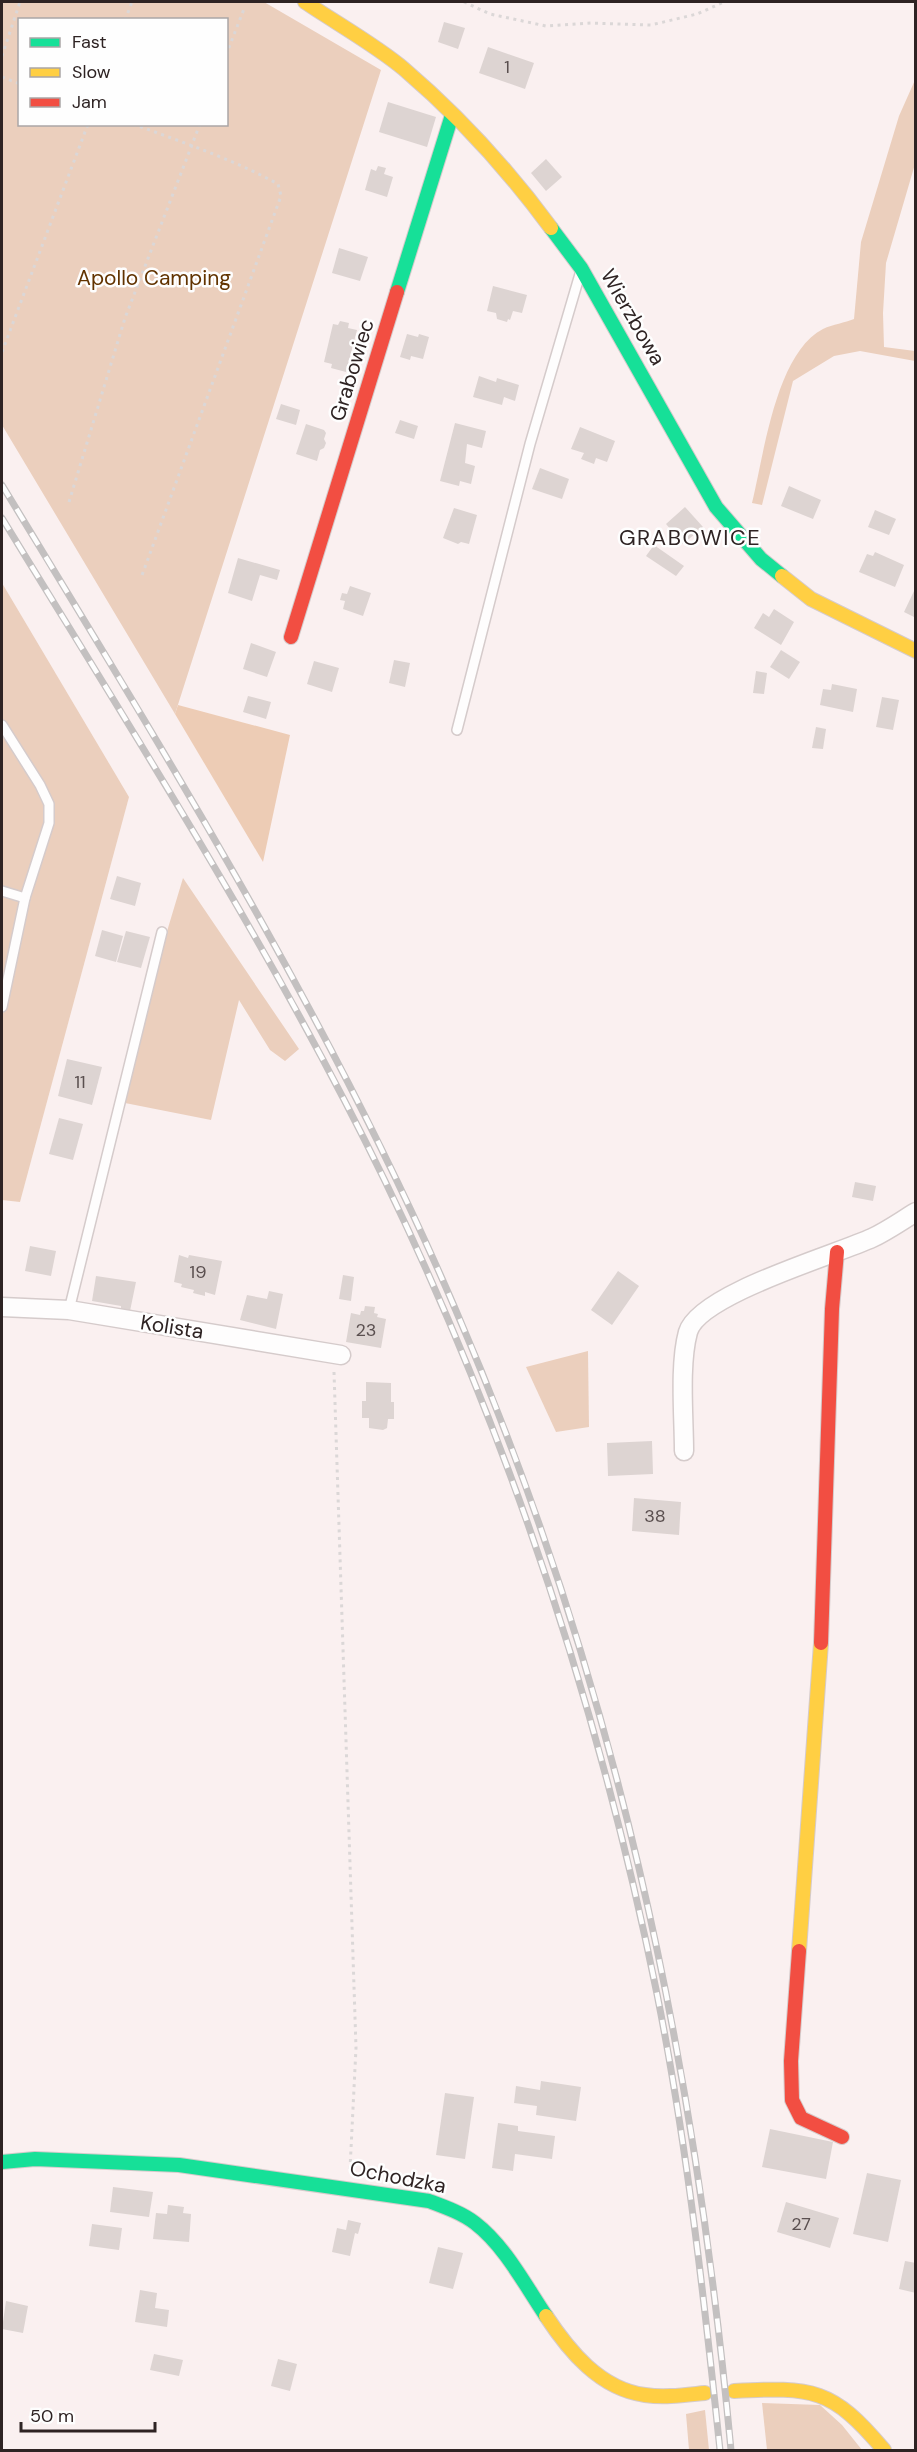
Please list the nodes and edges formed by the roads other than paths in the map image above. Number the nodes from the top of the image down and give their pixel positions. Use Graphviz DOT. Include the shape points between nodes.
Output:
graph roads {
  1 [pos="304,2"];
  2 [pos="452,115"];
  3 [pos="581,268"];
  4 [pos="291,638"];
  5 [pos="915,651"];
  6 [pos="2,725"];
  7 [pos="457,730"];
  8 [pos="2,891"];
  9 [pos="25,898"];
  10 [pos="162,932"];
  11 [pos="2,1006"];
  12 [pos="915,1212"];
  13 [pos="837,1252"];
  14 [pos="2,1307"];
  15 [pos="69,1310"];
  16 [pos="337,1354"];
  17 [pos="684,1451"];
  18 [pos="842,2137"];
  19 [pos="2,2162"];
  20 [pos="734,2391"];
  21 [pos="705,2393"];
  22 [pos="884,2451"];
  1 -- 2 [label="street, Wierzbowa" via="403,68"];
  2 -- 3 [label="street, Wierzbowa" via="532,202"];
  2 -- 4 [label="street, Grabowiec"];
  3 -- 5 [label="street, Wierzbowa" via="716,507 761,559 812,599"];
  3 -- 7 [label="lane" via="530,444"];
  6 -- 9 [label="lane" via="49,804 49,823"];
  8 -- 9 [label="lane"];
  9 -- 11 [label="lane"];
  10 -- 15 [label="lane"];
  12 -- 13 [label="street" via="873,1237"];
  13 -- 17 [label="street" via="764,1279 704,1311 688,1330"];
  13 -- 18 [label="street" via="820,1684 791,2061 792,2100 801,2118"];
  14 -- 15 [label="street, Kolista"];
  15 -- 16 [label="street, Kolista"];
  19 -- 21 [label="street, Ochodzka" via="35,2159 179,2165 429,2201 456,2211 480,2227 504,2254 578,2359 612,2385 649,2396"];
  20 -- 22 [label="street" via="812,2391 849,2411"];
}
